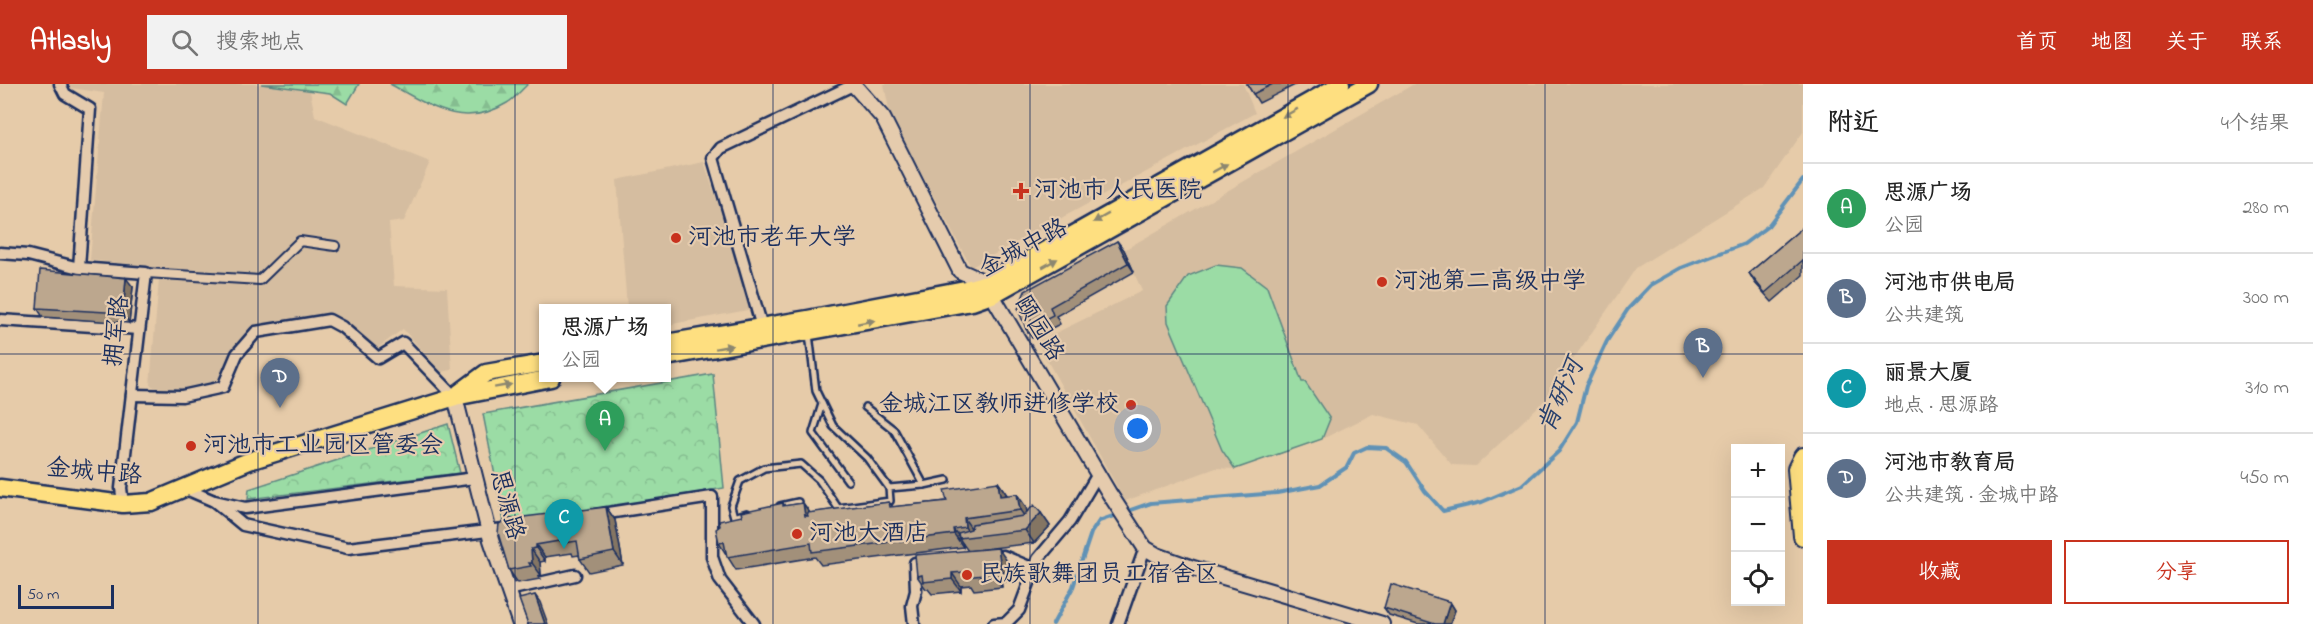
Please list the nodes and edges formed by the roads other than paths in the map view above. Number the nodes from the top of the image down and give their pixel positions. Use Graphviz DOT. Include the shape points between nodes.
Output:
graph roads {
  1 [pos="60,84"];
  2 [pos="853,84"];
  3 [pos="1341,84"];
  4 [pos="1369,84"];
  5 [pos="335,246"];
  6 [pos="0,253"];
  7 [pos="80,268"];
  8 [pos="146,273"];
  9 [pos="990,289"];
  10 [pos="0,320"];
  11 [pos="808,326"];
  12 [pos="762,327"];
  13 [pos="139,329"];
  14 [pos="671,342"];
  15 [pos="671,356"];
  16 [pos="539,364"];
  17 [pos="539,380"];
  18 [pos="132,395"];
  19 [pos="455,397"];
  20 [pos="822,404"];
  21 [pos="865,406"];
  22 [pos="1803,457"];
  23 [pos="1098,474"];
  24 [pos="475,478"];
  25 [pos="946,480"];
  26 [pos="848,481"];
  27 [pos="924,485"];
  28 [pos="0,488"];
  29 [pos="889,488"];
  30 [pos="186,489"];
  31 [pos="214,501"];
  32 [pos="798,502"];
  33 [pos="123,504"];
  34 [pos="777,507"];
  35 [pos="755,512"];
  36 [pos="583,517"];
  37 [pos="524,526"];
  38 [pos="489,532"];
  39 [pos="1803,536"];
  40 [pos="1145,548"];
  41 [pos="981,558"];
  42 [pos="937,561"];
  43 [pos="1034,569"];
  44 [pos="575,575"];
  45 [pos="508,590"];
  46 [pos="520,624"];
  47 [pos="754,624"];
  48 [pos="914,624"];
  49 [pos="994,624"];
  50 [pos="1118,624"];
  51 [pos="1382,624"];
  1 -- 7 [label="street" via="65,94 90,109"];
  2 -- 9 [label="street, 颐园路" via="883,118 960,272"];
  2 -- 12 [label="street" via="721,148 713,158"];
  3 -- 9 [label="main road, 金城中路, one-way"];
  9 -- 4 [label="main road, 金城中路, one-way"];
  5 -- 8 [label="street" via="300,241 260,280"];
  6 -- 7 [label="street, 拥军路" via="28,255"];
  7 -- 8 [label="street, 拥军路"];
  8 -- 13 [label="street, 拥军路"];
  9 -- 11 [label="main road, 金城中路" via="972,302"];
  9 -- 23 [label="street, 颐园路"];
  10 -- 13 [label="street"];
  11 -- 12 [label="main road"];
  15 -- 11 [label="main road, one-way"];
  11 -- 20 [label="lane" via="816,391"];
  12 -- 14 [label="main road"];
  13 -- 18 [label="street, 拥军路"];
  16 -- 19 [label="main road" via="486,373"];
  19 -- 17 [label="main road, one-way"];
  18 -- 19 [label="street" via="182,396 223,387 237,354 256,332 329,320 378,358 403,343"];
  18 -- 33 [label="street, 拥军路" via="121,488"];
  19 -- 24 [label="street, 思源路"];
  19 -- 30 [label="main road, 金城中路" via="249,461"];
  20 -- 26 [label="lane" via="813,433"];
  20 -- 29 [label="lane" via="833,426 867,458"];
  21 -- 27 [label="lane" via="894,430"];
  22 -- 39 [label="highway" via="1797,469"];
  23 -- 40 [label="street, 颐园路"];
  23 -- 43 [label="street" via="1070,521"];
  24 -- 31 [label="street" via="245,508"];
  24 -- 38 [label="street, 思源路"];
  25 -- 27 [label="lane"];
  27 -- 29 [label="lane"];
  28 -- 33 [label="main road, 金城中路"];
  29 -- 35 [label="lane" via="890,501 838,508 819,480 801,464 764,468 740,481 731,506 734,516"];
  30 -- 31 [label="street"];
  30 -- 33 [label="main road, 金城中路" via="150,502"];
  31 -- 38 [label="street" via="243,525 348,548"];
  32 -- 34 [label="lane"];
  36 -- 47 [label="street" via="712,497 712,557 720,580"];
  37 -- 38 [label="street"];
  38 -- 45 [label="street, 思源路"];
  40 -- 50 [label="street"];
  40 -- 51 [label="street" via="1193,568"];
  41 -- 43 [label="street" via="1004,556"];
  42 -- 48 [label="street" via="915,563"];
  43 -- 49 [label="street" via="1019,610 1006,622"];
  44 -- 45 [label="street"];
  45 -- 46 [label="street, 思源路"];
}
